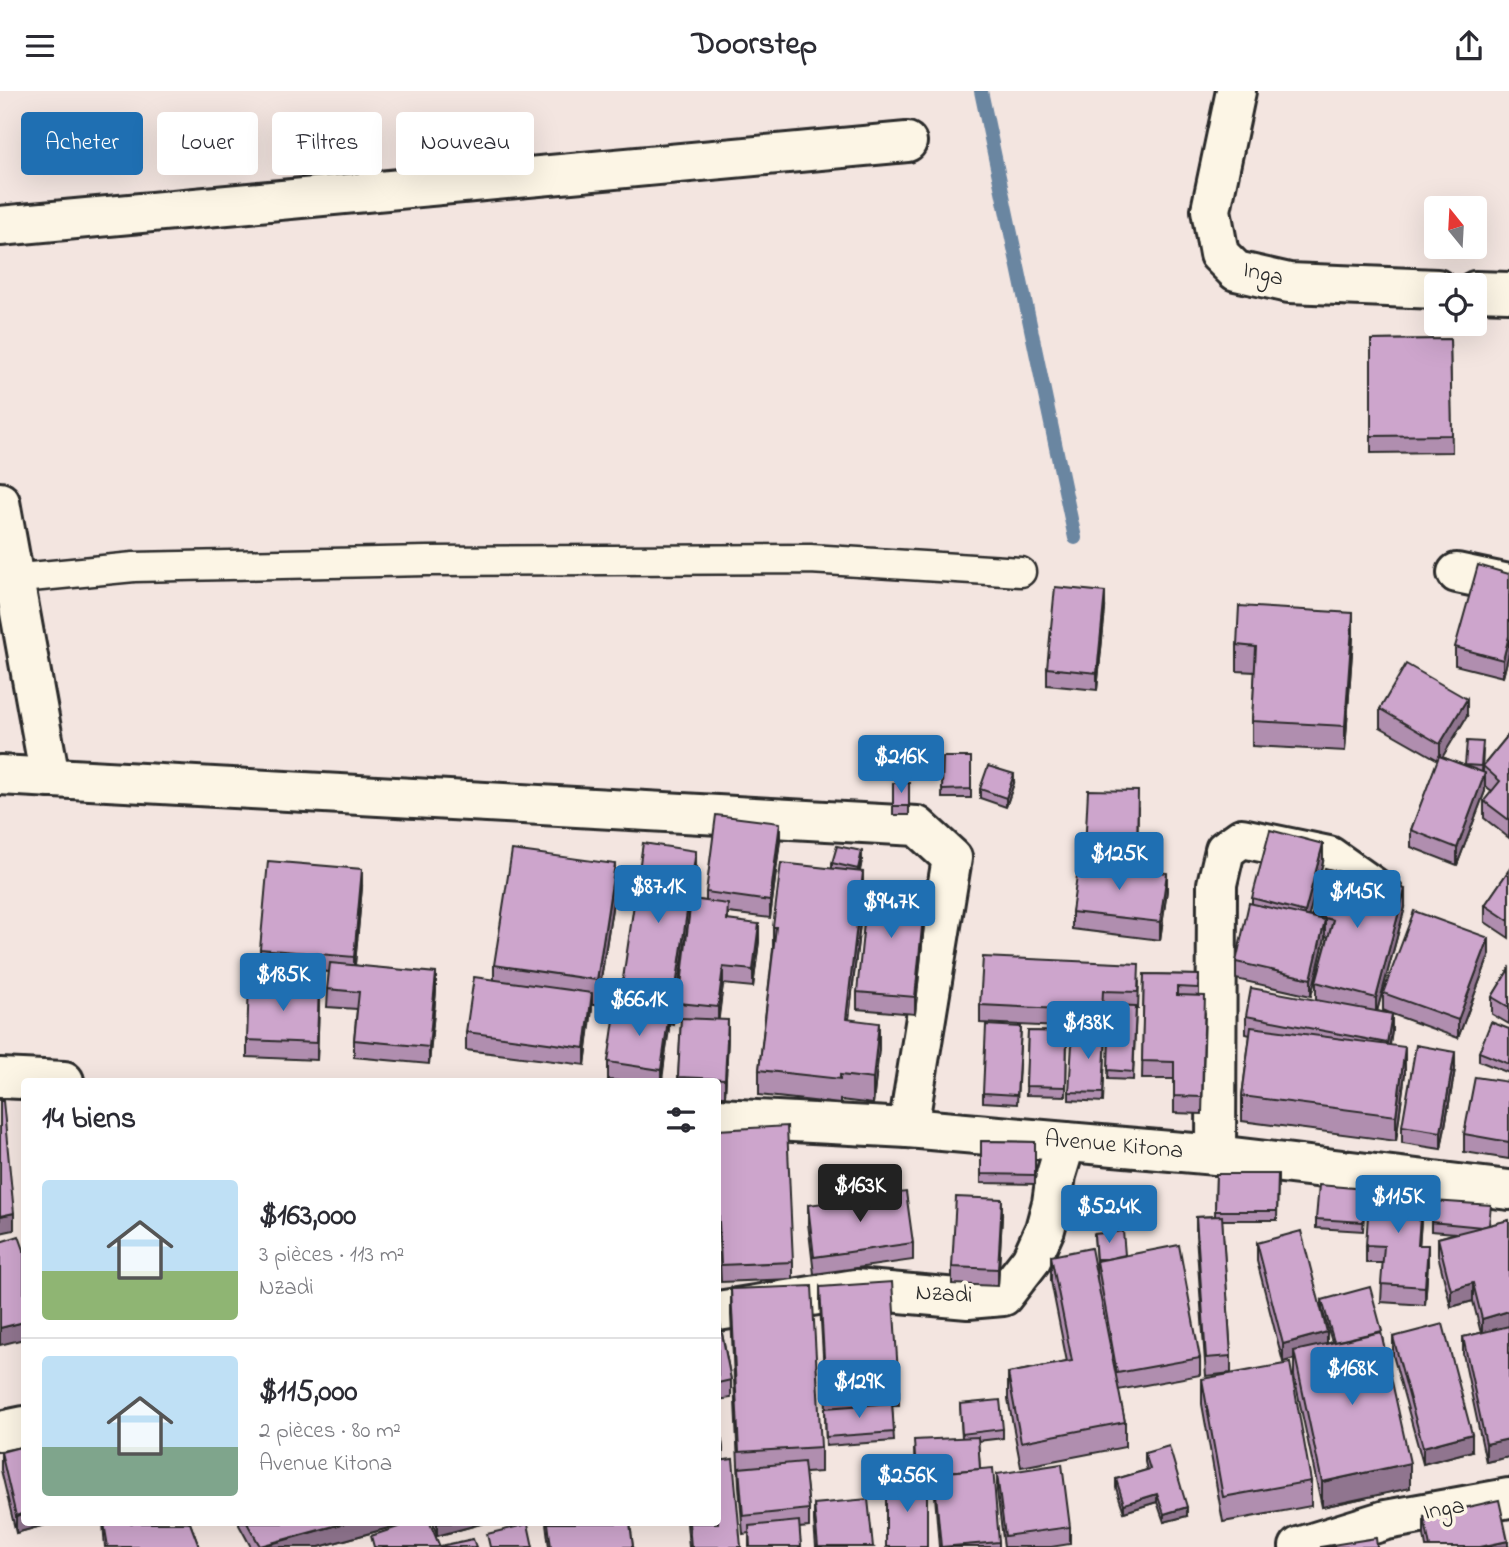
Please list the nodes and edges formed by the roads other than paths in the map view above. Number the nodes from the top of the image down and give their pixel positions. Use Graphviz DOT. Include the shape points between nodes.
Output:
graph roads {
  1 [pos="1236,91"];
  2 [pos="906,142"];
  3 [pos="0,226"];
  4 [pos="1424,288"];
  5 [pos="1487,291"];
  6 [pos="1509,292"];
  7 [pos="0,502"];
  8 [pos="1021,572"];
  9 [pos="1457,573"];
  10 [pos="6,579"];
  11 [pos="1509,585"];
  12 [pos="0,775"];
  13 [pos="50,778"];
  14 [pos="1383,894"];
  15 [pos="0,1078"];
  16 [pos="21,1079"];
  17 [pos="721,1118"];
  18 [pos="908,1128"];
  19 [pos="1066,1142"];
  20 [pos="1216,1155"];
  21 [pos="1509,1190"];
  22 [pos="721,1311"];
  23 [pos="21,1427"];
  24 [pos="0,1431"];
  25 [pos="1509,1498"];
  26 [pos="1388,1533"];
  27 [pos="1299,1547"];
  1 -- 4 [label="street, Inga" via="1211,210 1219,254 1236,271 1289,283"];
  2 -- 3 [label="street"];
  5 -- 6 [label="street"];
  7 -- 10 [label="street"];
  8 -- 10 [label="lane" via="810,559 427,561 134,567"];
  9 -- 11 [label="street"];
  10 -- 13 [label="street"];
  12 -- 13 [label="street"];
  13 -- 18 [label="street" via="917,826 952,858"];
  14 -- 20 [label="street" via="1329,856 1242,838 1225,850 1217,884"];
  15 -- 16 [label="street"];
  17 -- 18 [label="street, Avenue Kitona"];
  18 -- 19 [label="street, Avenue Kitona"];
  19 -- 20 [label="street, Avenue Kitona"];
  19 -- 22 [label="street, Nzadi" via="1045,1229 1031,1260 1003,1296 968,1299 855,1289"];
  20 -- 21 [label="street, Avenue Kitona"];
  23 -- 24 [label="street"];
  25 -- 26 [label="street, Inga"];
  26 -- 27 [label="street, Inga"];
}
